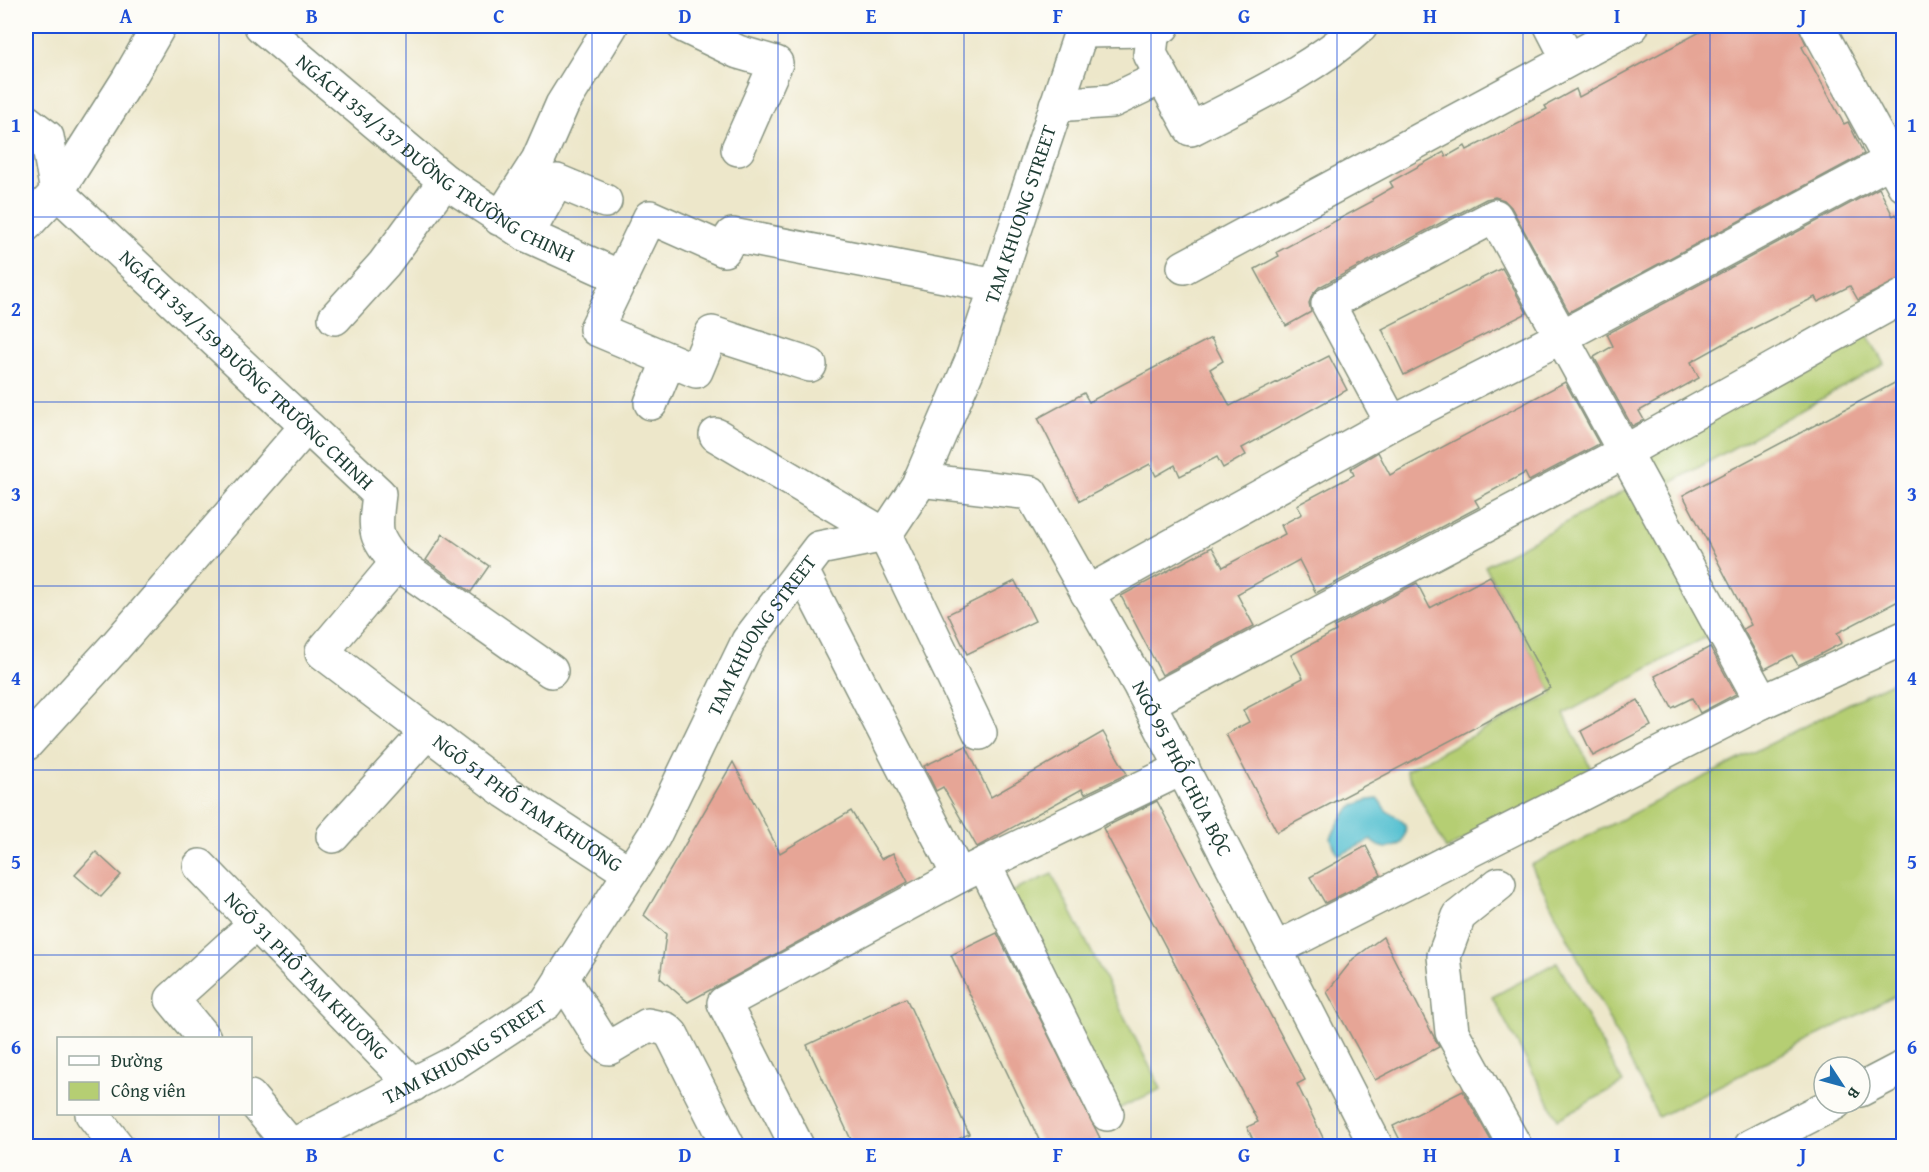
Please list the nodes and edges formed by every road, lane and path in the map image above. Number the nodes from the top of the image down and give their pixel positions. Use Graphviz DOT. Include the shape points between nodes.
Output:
graph roads {
  1 [pos="159,26"];
  2 [pos="261,26"];
  3 [pos="611,26"];
  4 [pos="684,26"];
  5 [pos="1361,26"];
  6 [pos="1551,26"];
  7 [pos="1632,26"];
  8 [pos="1817,26"];
  9 [pos="1082,28"];
  10 [pos="1158,28"];
  11 [pos="1568,59"];
  12 [pos="1162,77"];
  13 [pos="1056,105"];
  14 [pos="26,121"];
  15 [pos="738,149"];
  16 [pos="1897,173"];
  17 [pos="445,181"];
  18 [pos="57,192"];
  19 [pos="604,201"];
  20 [pos="26,225"];
  21 [pos="514,227"];
  22 [pos="1184,267"];
  23 [pos="622,278"];
  24 [pos="996,285"];
  25 [pos="1904,296"];
  26 [pos="335,318"];
  27 [pos="1563,336"];
  28 [pos="669,360"];
  29 [pos="810,365"];
  30 [pos="651,403"];
  31 [pos="1392,423"];
  32 [pos="306,426"];
  33 [pos="716,435"];
  34 [pos="1626,451"];
  35 [pos="920,480"];
  36 [pos="885,535"];
  37 [pos="397,563"];
  38 [pos="802,571"];
  39 [pos="1087,593"];
  40 [pos="1904,638"];
  41 [pos="551,671"];
  42 [pos="1762,702"];
  43 [pos="1149,703"];
  44 [pos="427,732"];
  45 [pos="980,733"];
  46 [pos="26,744"];
  47 [pos="1183,768"];
  48 [pos="333,836"];
  49 [pos="200,866"];
  50 [pos="971,870"];
  51 [pos="630,873"];
  52 [pos="1499,884"];
  53 [pos="256,923"];
  54 [pos="1276,949"];
  55 [pos="562,977"];
  56 [pos="203,1037"];
  57 [pos="1904,1067"];
  58 [pos="1872,1084"];
  59 [pos="414,1085"];
  60 [pos="252,1099"];
  61 [pos="1107,1114"];
  62 [pos="94,1115"];
  63 [pos="1812,1115"];
  64 [pos="117,1146"];
  65 [pos="291,1146"];
  66 [pos="728,1146"];
  67 [pos="797,1146"];
  68 [pos="1376,1146"];
  69 [pos="1515,1146"];
  70 [pos="1751,1146"];
  1 -- 18 [label="street"];
  2 -- 17 [label="street, NGÁCH 354/137 ĐƯỜNG TRƯỜNG CHINH"];
  3 -- 21 [label="street" via="562,105"];
  4 -- 15 [label="street" via="738,52 776,63"];
  5 -- 12 [label="street" via="1334,50 1297,73 1191,129"];
  6 -- 11 [label="street"];
  7 -- 11 [label="street"];
  8 -- 16 [label="street"];
  9 -- 10 [label="street"];
  9 -- 13 [label="street, TAM KHUONG STREET"];
  10 -- 12 [label="street" via="1150,54"];
  11 -- 22 [label="street"];
  12 -- 13 [label="street" via="1112,101"];
  13 -- 24 [label="street, TAM KHUONG STREET"];
  14 -- 18 [label="street" via="47,137"];
  16 -- 27 [label="street"];
  17 -- 21 [label="street, NGÁCH 354/137 ĐƯỜNG TRƯỜNG CHINH"];
  17 -- 26 [label="street" via="384,264"];
  18 -- 20 [label="street"];
  18 -- 32 [label="street, NGÁCH 354/159 ĐƯỜNG TRƯỜNG CHINH"];
  19 -- 21 [label="street" via="557,181"];
  21 -- 23 [label="street, NGÁCH 354/137 ĐƯỜNG TRƯỜNG CHINH"];
  23 -- 24 [label="street" via="650,217 724,250 732,235"];
  23 -- 28 [label="street" via="596,329"];
  24 -- 35 [label="street, TAM KHUONG STREET" via="971,362"];
  25 -- 34 [label="street"];
  27 -- 31 [label="street"];
  27 -- 31 [label="street" via="1495,216 1328,304"];
  27 -- 34 [label="street"];
  28 -- 29 [label="street" via="696,371 712,333"];
  28 -- 30 [label="street"];
  31 -- 39 [label="street"];
  32 -- 37 [label="street, NGÁCH 354/159 ĐƯỜNG TRƯỜNG CHINH" via="380,494 376,521 379,543"];
  32 -- 46 [label="street"];
  33 -- 36 [label="street"];
  34 -- 42 [label="street"];
  34 -- 43 [label="street"];
  35 -- 36 [label="street, TAM KHUONG STREET"];
  35 -- 39 [label="street, NGÕ 95 PHỐ CHÙA BỘC" via="1031,493"];
  36 -- 38 [label="street, TAM KHUONG STREET" via="819,548"];
  36 -- 45 [label="street"];
  37 -- 41 [label="street"];
  37 -- 44 [label="street, NGÕ 51 PHỐ TAM KHƯƠNG" via="322,652"];
  38 -- 50 [label="street"];
  38 -- 51 [label="street, TAM KHUONG STREET" via="748,641 654,836"];
  39 -- 43 [label="street, NGÕ 95 PHỐ CHÙA BỘC"];
  40 -- 42 [label="street"];
  42 -- 54 [label="street"];
  43 -- 47 [label="street, NGÕ 95 PHỐ CHÙA BỘC"];
  44 -- 48 [label="street, NGÕ 51 PHỐ TAM KHƯƠNG"];
  44 -- 51 [label="street, NGÕ 51 PHỐ TAM KHƯƠNG" via="506,792"];
  47 -- 50 [label="street"];
  47 -- 54 [label="street, NGÕ 95 PHỐ CHÙA BỘC"];
  49 -- 53 [label="street, NGÕ 31 PHỐ TAM KHƯƠNG"];
  50 -- 61 [label="street"];
  50 -- 67 [label="street" via="724,1003"];
  51 -- 55 [label="street, TAM KHUONG STREET"];
  52 -- 69 [label="street" via="1459,916 1444,956 1452,1032"];
  53 -- 56 [label="street" via="172,999"];
  53 -- 59 [label="street, NGÕ 31 PHỐ TAM KHƯƠNG"];
  54 -- 68 [label="street, NGÕ 95 PHỐ CHÙA BỘC"];
  55 -- 59 [label="street, TAM KHUONG STREET" via="546,1003"];
  55 -- 66 [label="street" via="609,1048 648,1025 666,1029"];
  57 -- 58 [label="street"];
  59 -- 65 [label="street, TAM KHUONG STREET"];
  60 -- 65 [label="street"];
  62 -- 64 [label="street"];
  63 -- 70 [label="street"];
}
